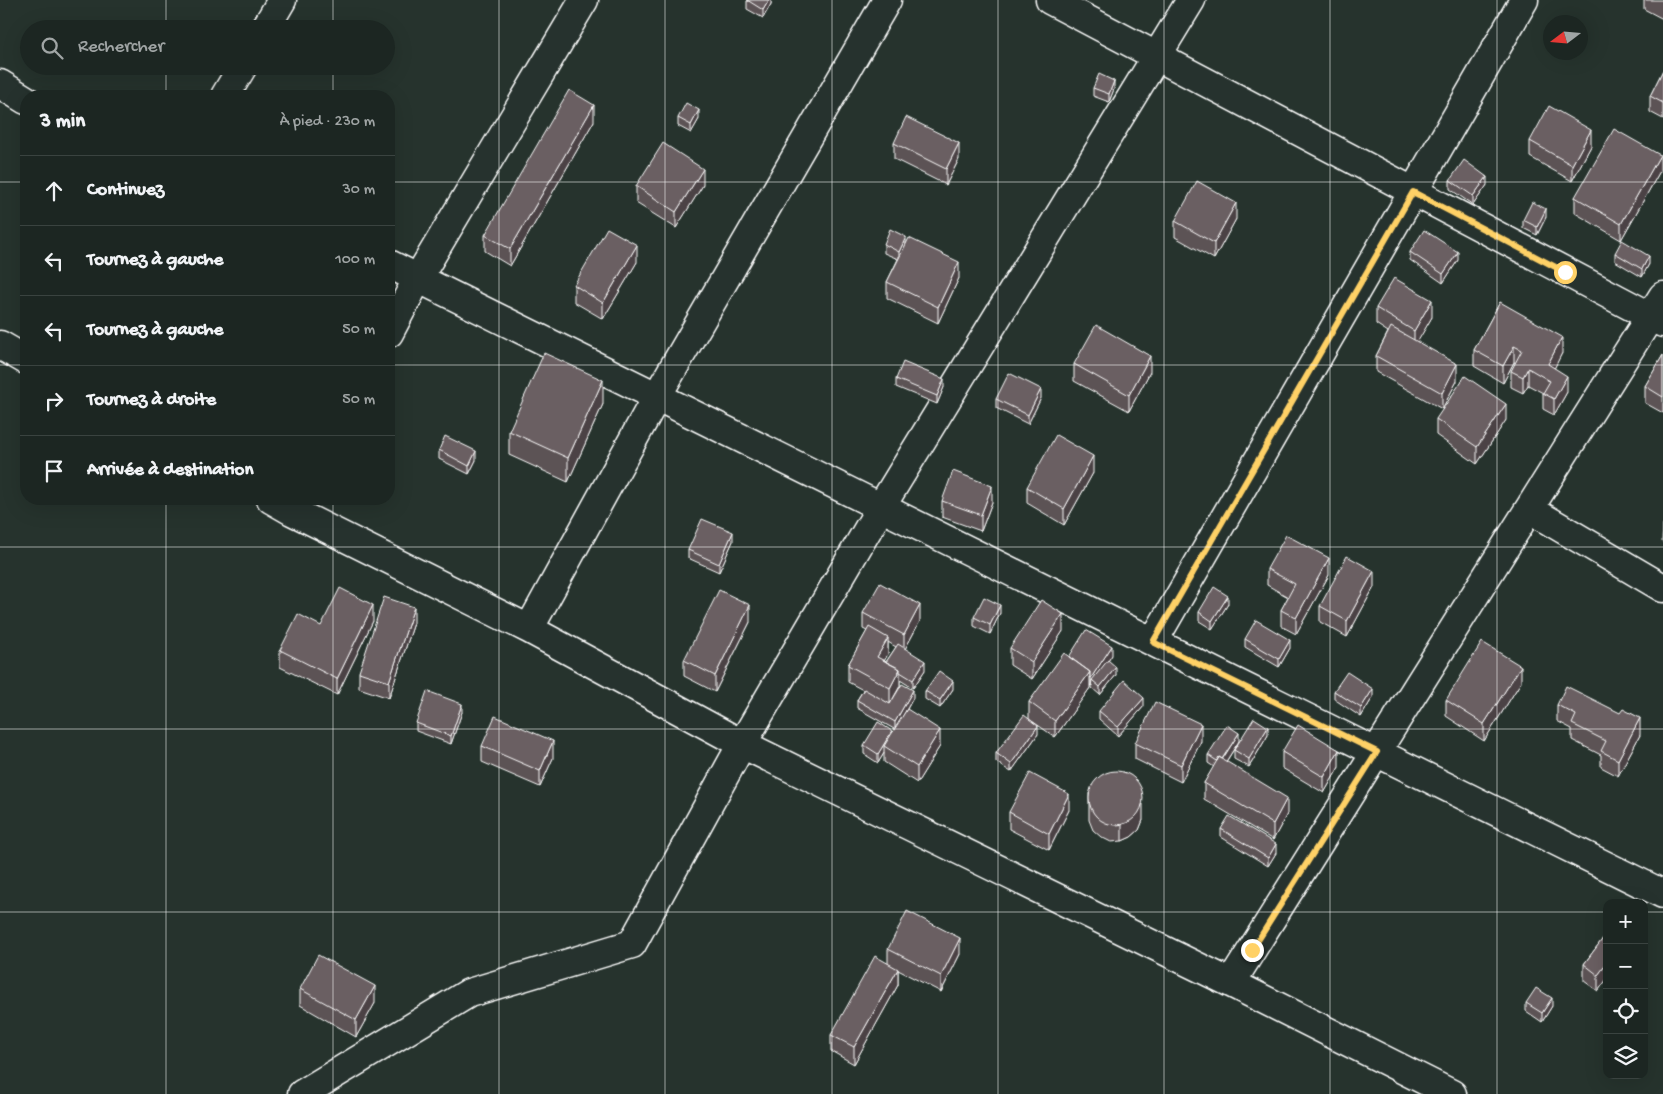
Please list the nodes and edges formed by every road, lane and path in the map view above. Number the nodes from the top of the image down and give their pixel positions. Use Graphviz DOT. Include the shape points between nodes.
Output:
graph roads {
  1 [pos="584,0"];
  2 [pos="886,0"];
  3 [pos="1050,0"];
  4 [pos="1191,0"];
  5 [pos="1524,0"];
  6 [pos="1157,56"];
  7 [pos="237,75"];
  8 [pos="0,84"];
  9 [pos="228,90"];
  10 [pos="20,96"];
  11 [pos="1413,192"];
  12 [pos="395,267"];
  13 [pos="418,278"];
  14 [pos="1659,312"];
  15 [pos="395,322"];
  16 [pos="0,345"];
  17 [pos="20,357"];
  18 [pos="657,396"];
  19 [pos="291,505"];
  20 [pos="881,507"];
  21 [pos="1529,509"];
  22 [pos="1663,588"];
  23 [pos="529,629"];
  24 [pos="1153,642"];
  25 [pos="742,744"];
  26 [pos="1377,752"];
  27 [pos="1663,894"];
  28 [pos="1231,983"];
  29 [pos="302,1094"];
  30 [pos="1452,1094"];
  1 -- 13 [label="street"];
  2 -- 18 [label="street"];
  3 -- 6 [label="street"];
  4 -- 6 [label="street"];
  5 -- 11 [label="street"];
  6 -- 11 [label="street"];
  6 -- 20 [label="street"];
  7 -- 9 [label="street"];
  8 -- 10 [label="street"];
  11 -- 14 [label="street"];
  11 -- 24 [label="street"];
  12 -- 13 [label="street"];
  13 -- 15 [label="street"];
  13 -- 18 [label="street"];
  14 -- 21 [label="street"];
  16 -- 17 [label="street"];
  18 -- 20 [label="street"];
  18 -- 23 [label="street"];
  19 -- 23 [label="street"];
  20 -- 24 [label="street"];
  20 -- 25 [label="street"];
  21 -- 22 [label="street"];
  21 -- 26 [label="street"];
  23 -- 25 [label="street"];
  24 -- 26 [label="street"];
  25 -- 28 [label="street"];
  25 -- 29 [label="street" via="632,944 469,993"];
  26 -- 27 [label="street"];
  26 -- 28 [label="street"];
  28 -- 30 [label="street"];
}
